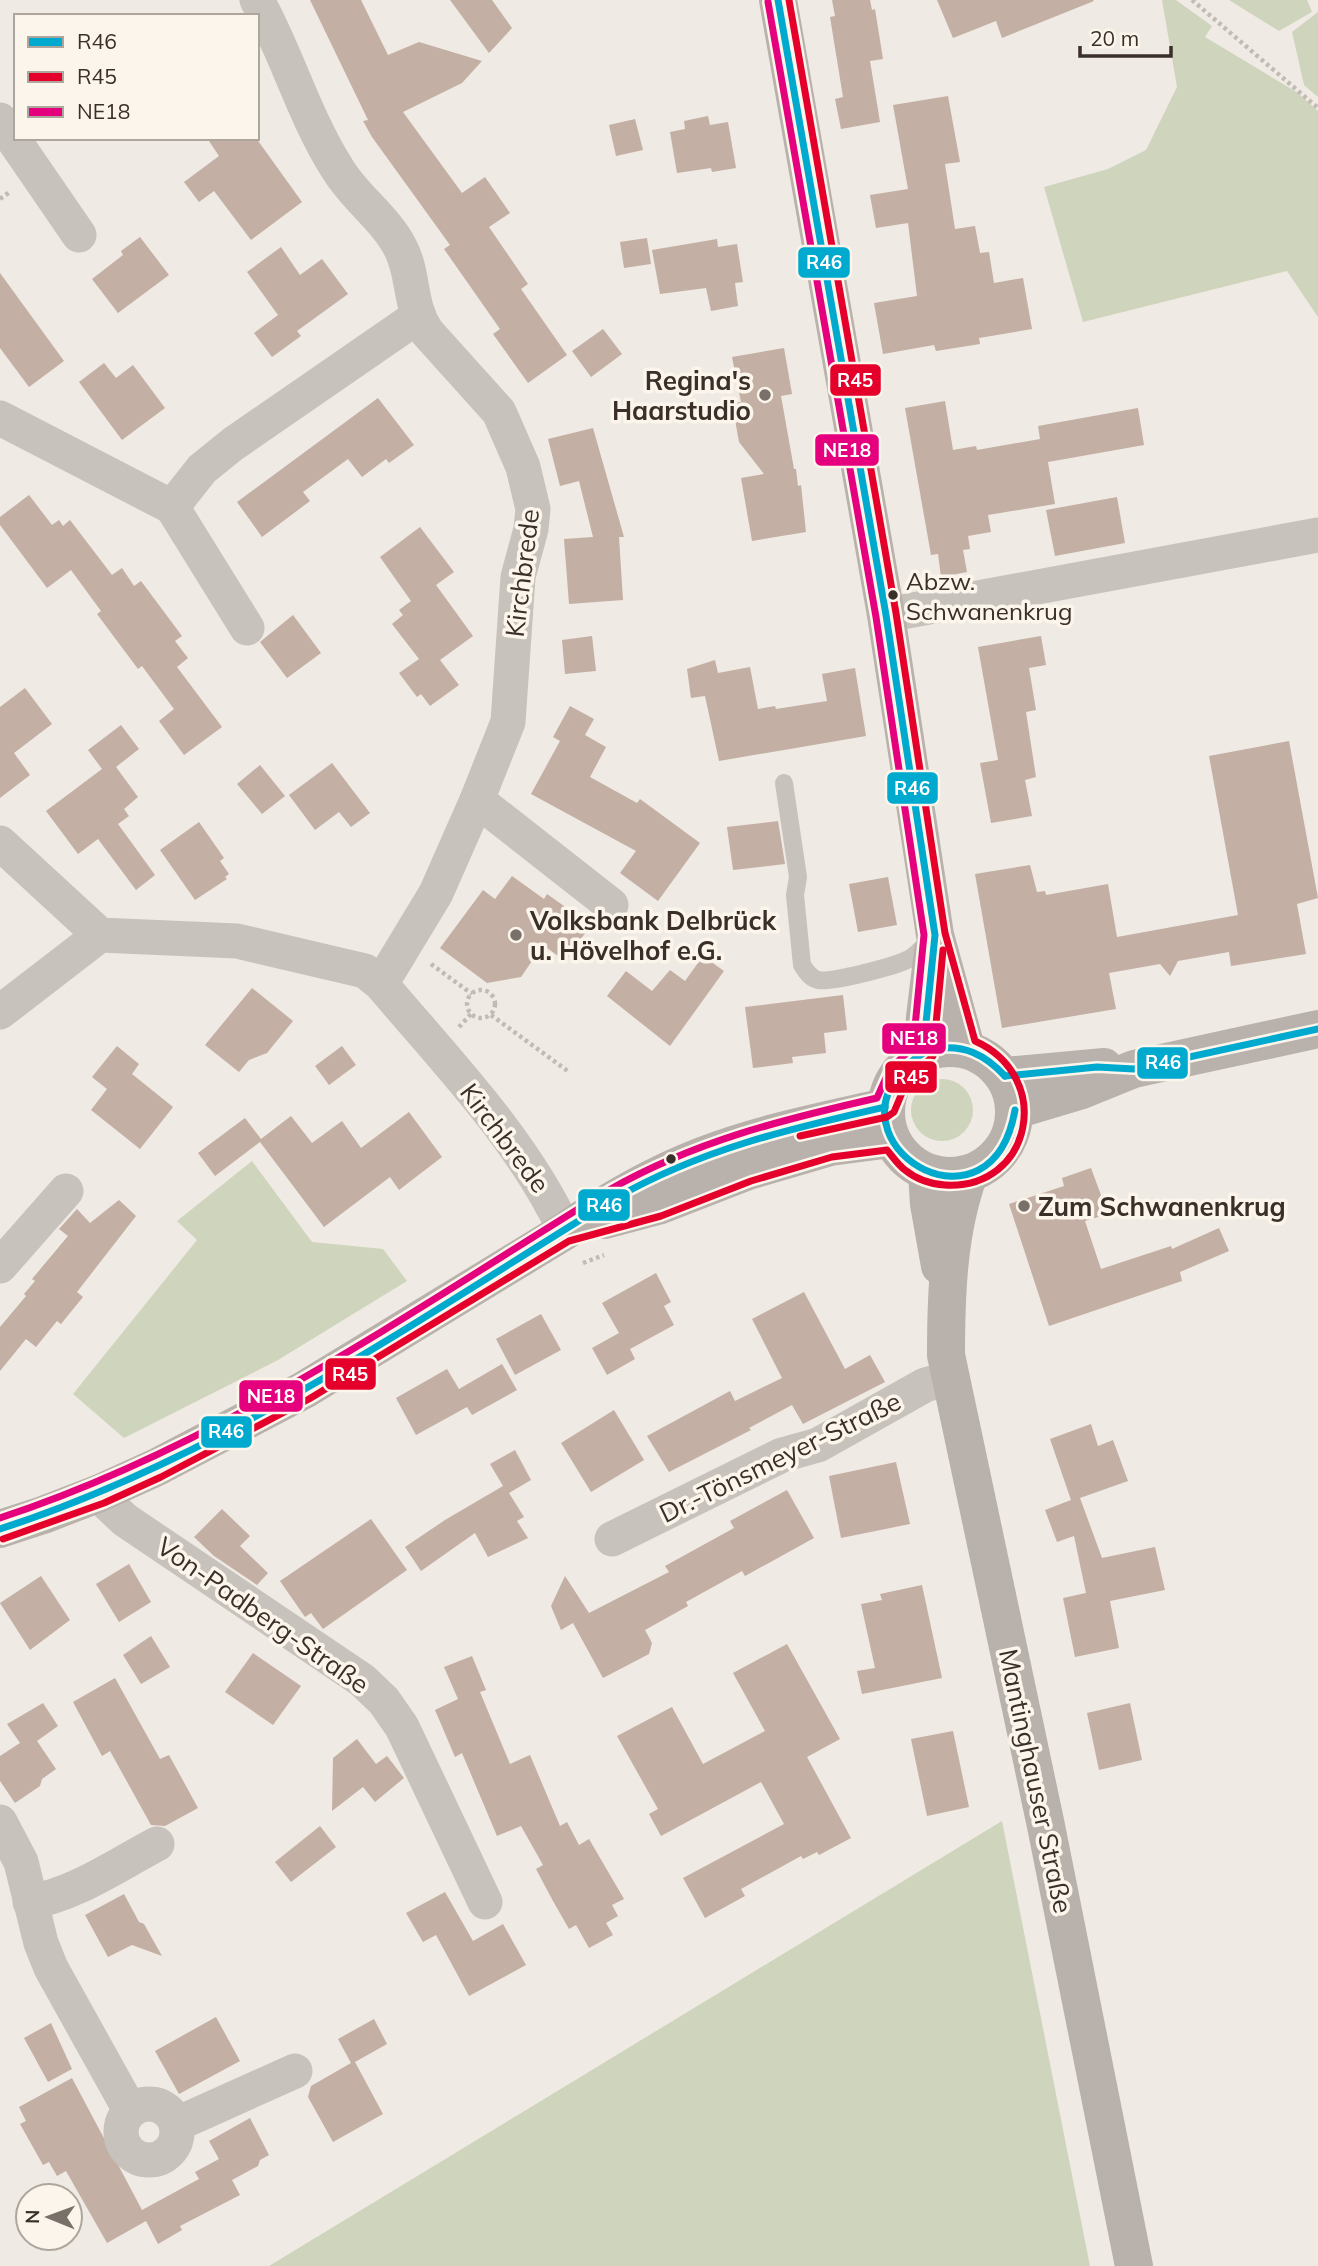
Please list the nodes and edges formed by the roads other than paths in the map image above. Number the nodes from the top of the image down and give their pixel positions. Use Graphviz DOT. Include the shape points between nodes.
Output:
graph roads {
  1 [pos="778,0"];
  2 [pos="267,4"];
  3 [pos="0,120"];
  4 [pos="79,235"];
  5 [pos="417,317"];
  6 [pos="0,418"];
  7 [pos="172,507"];
  8 [pos="1318,534"];
  9 [pos="886,615"];
  10 [pos="247,628"];
  11 [pos="784,783"];
  12 [pos="477,800"];
  13 [pos="0,843"];
  14 [pos="611,905"];
  15 [pos="100,935"];
  16 [pos="935,935"];
  17 [pos="381,984"];
  18 [pos="0,1012"];
  19 [pos="1318,1029"];
  20 [pos="966,1048"];
  21 [pos="923,1052"];
  22 [pos="1015,1107"];
  23 [pos="888,1123"];
  24 [pos="928,1173"];
  25 [pos="964,1187"];
  26 [pos="66,1191"];
  27 [pos="574,1247"];
  28 [pos="0,1266"];
  29 [pos="946,1296"];
  30 [pos="950,1378"];
  31 [pos="100,1493"];
  32 [pos="0,1529"];
  33 [pos="612,1539"];
  34 [pos="0,1822"];
  35 [pos="158,1844"];
  36 [pos="30,1902"];
  37 [pos="485,1902"];
  38 [pos="295,2071"];
  39 [pos="130,2110"];
  40 [pos="177,2124"];
  41 [pos="1134,2266"];
  1 -- 9 [label="main road"];
  2 -- 5 [label="street, Kirchbrede" via="326,150 351,190 402,250"];
  3 -- 4 [label="street"];
  5 -- 7 [label="street" via="233,444 202,469"];
  5 -- 12 [label="street, Kirchbrede" via="499,412 523,467 533,509 518,577 508,722"];
  6 -- 7 [label="street"];
  7 -- 10 [label="street"];
  8 -- 9 [label="street"];
  9 -- 16 [label="main road"];
  11 -- 16 [label="lane" via="798,877 795,895 802,965 808,975 830,981 910,958"];
  12 -- 14 [label="street"];
  12 -- 17 [label="street, Kirchbrede" via="436,893"];
  13 -- 15 [label="street"];
  15 -- 17 [label="street" via="237,941 365,971"];
  15 -- 18 [label="street"];
  16 -- 20 [label="main road"];
  16 -- 21 [label="main road"];
  17 -- 27 [label="street, Kirchbrede" via="513,1143 549,1196"];
  19 -- 22 [label="main road" via="1134,1069 1082,1090"];
  20 -- 21 [label="main road"];
  20 -- 22 [label="main road" via="988,1059"];
  21 -- 23 [label="main road" via="904,1066 891,1085"];
  22 -- 25 [label="main road" via="1012,1131 1002,1150"];
  23 -- 24 [label="main road" via="900,1153"];
  23 -- 27 [label="main road" via="782,1130 703,1155 602,1205"];
  24 -- 25 [label="main road" via="948,1177"];
  24 -- 29 [label="main road, Mantinghauser Straße"];
  25 -- 29 [label="main road, Mantinghauser Straße"];
  26 -- 28 [label="street"];
  27 -- 31 [label="main road"];
  29 -- 30 [label="main road, Mantinghauser Straße"];
  30 -- 33 [label="street, Dr.-Tönsmeyer-Straße" via="925,1385 818,1445 782,1455"];
  30 -- 41 [label="main road, Mantinghauser Straße"];
  31 -- 32 [label="main road"];
  31 -- 37 [label="street, Von-Padberg-Straße" via="125,1520 362,1680 384,1701 402,1727"];
  34 -- 36 [label="street" via="16,1849"];
  35 -- 36 [label="street" via="69,1892"];
  36 -- 39 [label="street" via="51,1968"];
  38 -- 40 [label="street"];
  39 -- 40 [label="street" via="158,2104"];
  39 -- 40 [label="street" via="120,2132 130,2154 141,2160 164,2157 173,2148"];
}
